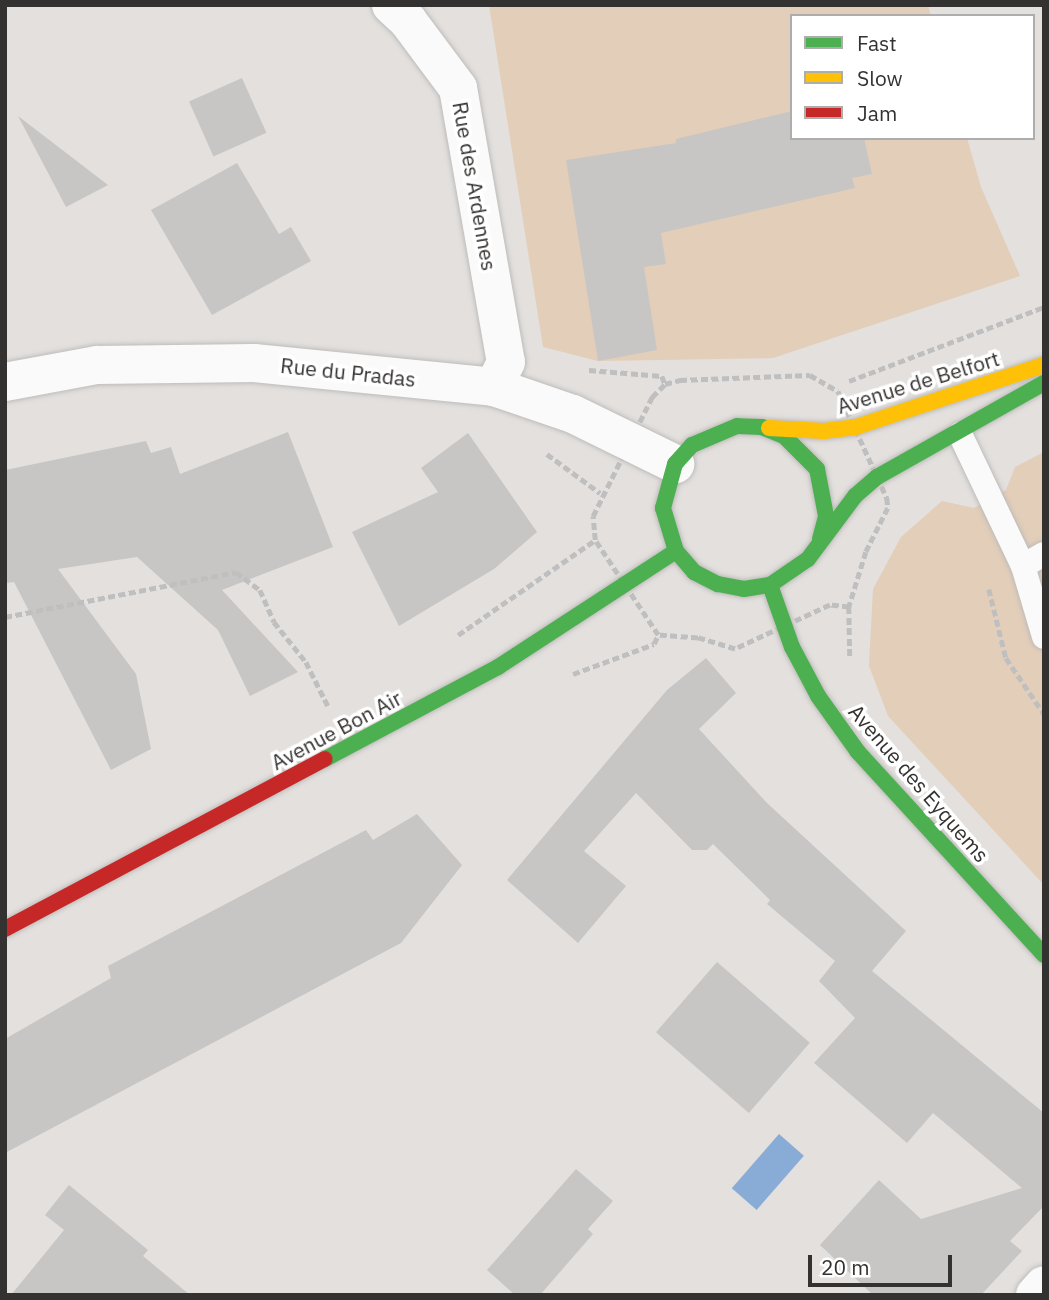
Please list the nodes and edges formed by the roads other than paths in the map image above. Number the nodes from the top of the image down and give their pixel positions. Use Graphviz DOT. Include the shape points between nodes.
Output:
graph roads {
  1 [pos="391,5"];
  2 [pos="1044,365"];
  3 [pos="5,382"];
  4 [pos="1044,383"];
  5 [pos="494,387"];
  6 [pos="762,427"];
  7 [pos="960,434"];
  8 [pos="675,464"];
  9 [pos="820,539"];
  10 [pos="676,551"];
  11 [pos="1034,560"];
  12 [pos="771,585"];
  13 [pos="1044,637"];
  14 [pos="5,929"];
  15 [pos="1044,955"];
  16 [pos="1044,1285"];
  17 [pos="1034,1295"];
  1 -- 5 [label="street, Rue des Ardennes" via="458,88 506,362"];
  2 -- 6 [label="main road, Avenue de Belfort" via="856,427 824,432"];
  3 -- 5 [label="street, Rue du Pradas" via="97,365 254,363"];
  4 -- 7 [label="main road"];
  5 -- 8 [label="street, Rue du Pradas" via="573,414"];
  6 -- 8 [label="main road" via="737,426 712,433 692,445"];
  6 -- 9 [label="main road" via="793,443 817,469 826,516"];
  7 -- 9 [label="main road" via="877,477"];
  7 -- 11 [label="lane"];
  8 -- 10 [label="main road" via="663,508"];
  9 -- 12 [label="main road" via="791,574"];
  10 -- 12 [label="main road" via="695,572 718,584 744,589"];
  10 -- 14 [label="main road, Avenue Bon Air" via="498,667"];
  11 -- 13 [label="lane"];
  12 -- 15 [label="main road, Avenue des Eyquems" via="784,627 818,696 858,752"];
  16 -- 17 [label="street"];
}
